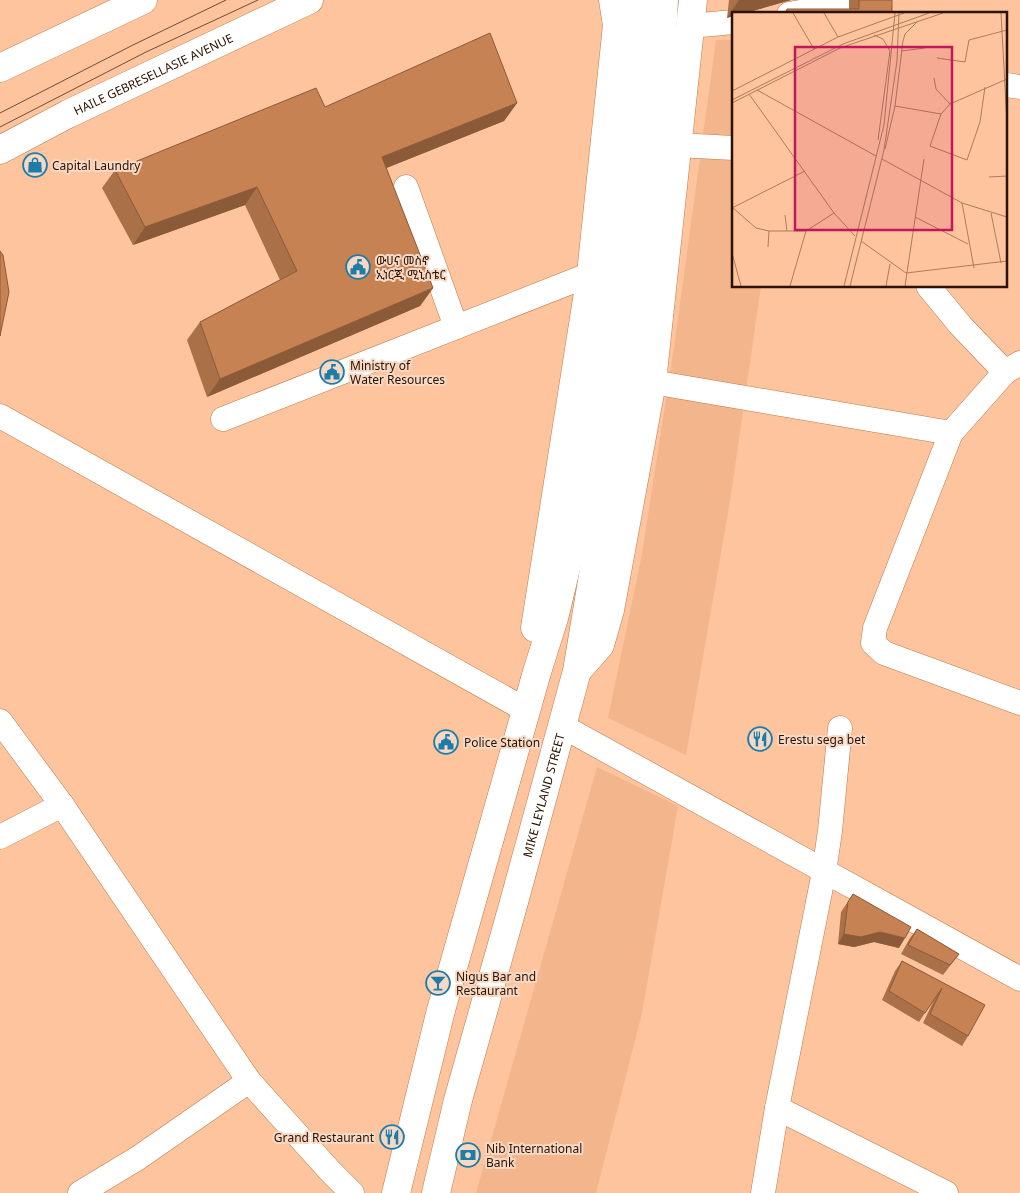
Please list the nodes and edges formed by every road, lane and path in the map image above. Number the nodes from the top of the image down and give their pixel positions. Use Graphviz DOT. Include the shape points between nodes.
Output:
graph roads {
  1 [pos="309,0"];
  2 [pos="613,0"];
  3 [pos="640,0"];
  4 [pos="664,0"];
  5 [pos="125,4"];
  6 [pos="841,5"];
  7 [pos="801,12"];
  8 [pos="692,13"];
  9 [pos="732,22"];
  10 [pos="0,68"];
  11 [pos="677,145"];
  12 [pos="732,148"];
  13 [pos="0,150"];
  14 [pos="406,187"];
  15 [pos="591,274"];
  16 [pos="930,288"];
  17 [pos="456,327"];
  18 [pos="1013,367"];
  19 [pos="652,382"];
  20 [pos="0,416"];
  21 [pos="223,419"];
  22 [pos="951,433"];
  23 [pos="537,672"];
  24 [pos="576,672"];
  25 [pos="1020,704"];
  26 [pos="526,710"];
  27 [pos="0,721"];
  28 [pos="562,726"];
  29 [pos="840,728"];
  30 [pos="62,805"];
  31 [pos="0,837"];
  32 [pos="824,872"];
  33 [pos="1020,980"];
  34 [pos="249,1081"];
  35 [pos="421,1090"];
  36 [pos="458,1100"];
  37 [pos="777,1108"];
  38 [pos="80,1193"];
  39 [pos="352,1193"];
  40 [pos="396,1193"];
  41 [pos="436,1193"];
  42 [pos="764,1193"];
  43 [pos="946,1193"];
  1 -- 13 [label="main road, HAILE GEBRESELLASIE AVENUE" via="68,114"];
  2 -- 15 [label="main road" via="617,25"];
  3 -- 23 [label="main road" via="615,288 580,510 554,618"];
  4 -- 24 [label="main road, MIKE LEYLAND STREET" via="659,93 624,390"];
  5 -- 10 [label="main road"];
  6 -- 7 [label="street"];
  8 -- 9 [label="street"];
  8 -- 11 [label="main road"];
  11 -- 12 [label="street"];
  11 -- 19 [label="main road"];
  14 -- 17 [label="street"];
  15 -- 17 [label="street"];
  15 -- 23 [label="main road" via="534,639"];
  16 -- 18 [label="street" via="961,326"];
  17 -- 21 [label="street"];
  18 -- 22 [label="street"];
  19 -- 22 [label="street"];
  19 -- 24 [label="main road" via="610,610 600,645"];
  20 -- 26 [label="street"];
  22 -- 25 [label="street" via="875,628 873,643 884,653"];
  23 -- 26 [label="main road"];
  24 -- 28 [label="main road, MIKE LEYLAND STREET"];
  26 -- 35 [label="main road"];
  27 -- 30 [label="street"];
  28 -- 32 [label="street"];
  28 -- 36 [label="main road, MIKE LEYLAND STREET"];
  29 -- 32 [label="street"];
  30 -- 31 [label="street"];
  30 -- 34 [label="street"];
  32 -- 33 [label="street"];
  32 -- 37 [label="street"];
  34 -- 38 [label="street" via="138,1158"];
  34 -- 39 [label="street"];
  35 -- 36 [label="main road"];
  35 -- 40 [label="main road"];
  36 -- 41 [label="main road, MIKE LEYLAND STREET"];
  37 -- 42 [label="street"];
  37 -- 43 [label="street"];
}
